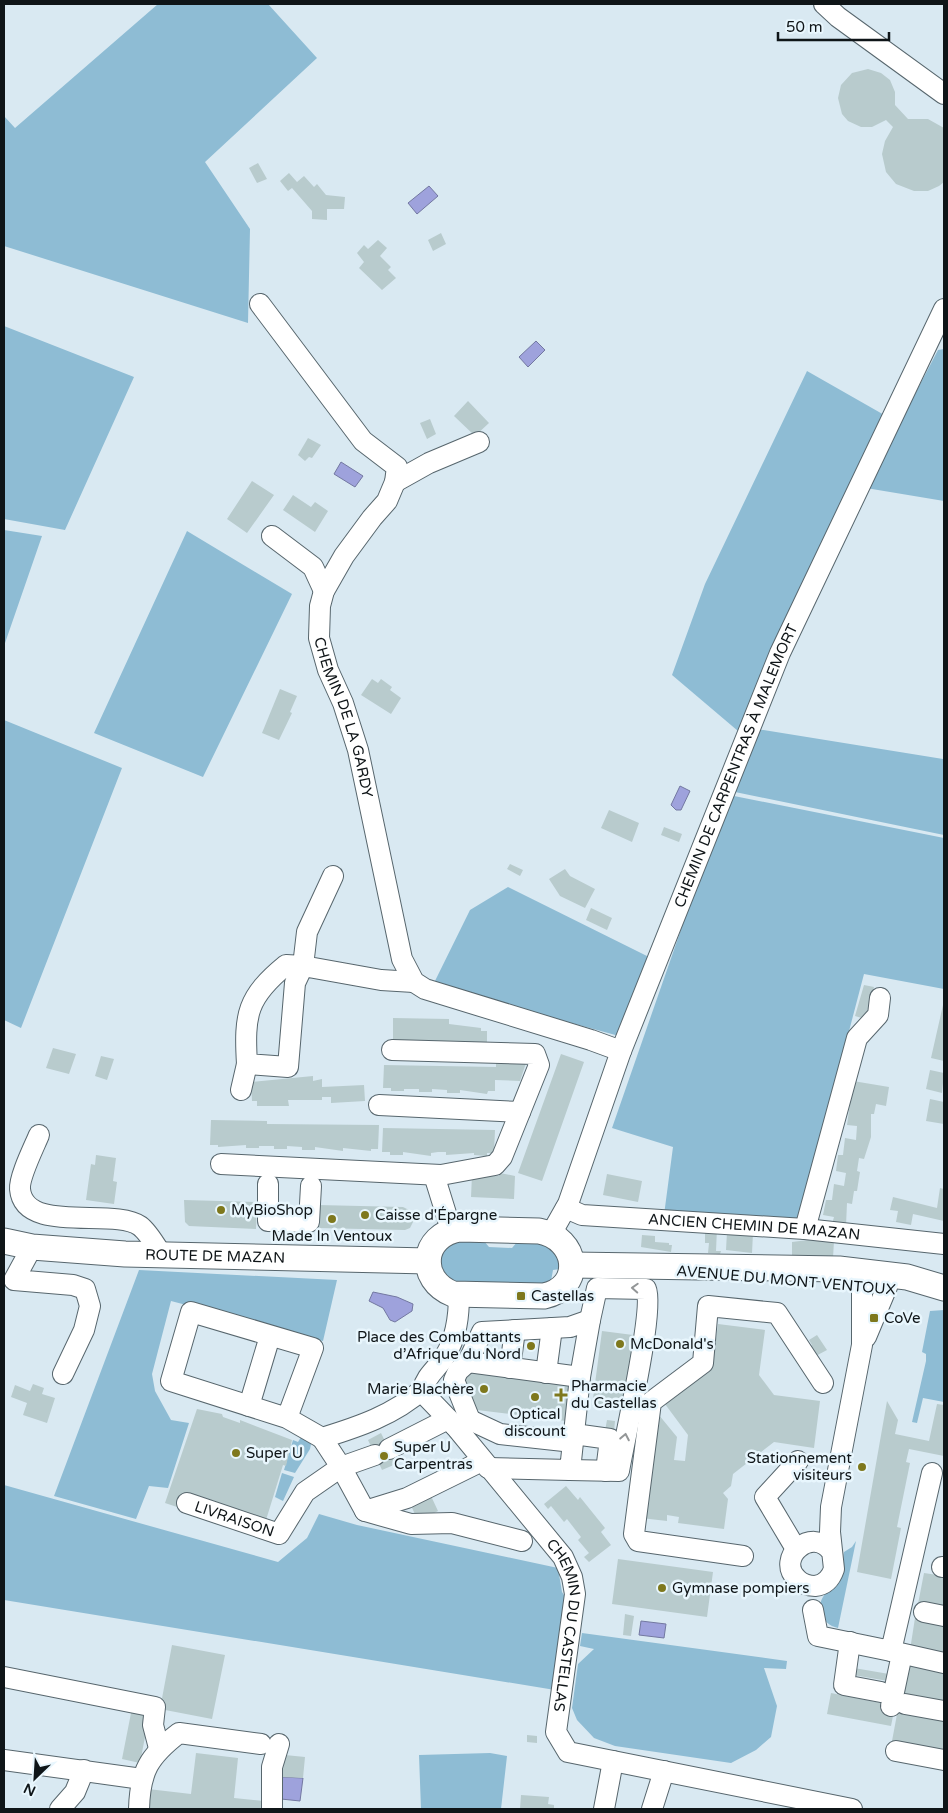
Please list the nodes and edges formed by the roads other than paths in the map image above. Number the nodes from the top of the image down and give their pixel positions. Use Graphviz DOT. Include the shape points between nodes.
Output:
graph roads {
  1 [pos="824,4"];
  2 [pos="944,94"];
  3 [pos="260,304"];
  4 [pos="944,309"];
  5 [pos="479,442"];
  6 [pos="395,482"];
  7 [pos="272,536"];
  8 [pos="324,591"];
  9 [pos="333,876"];
  10 [pos="304,966"];
  11 [pos="414,982"];
  12 [pos="880,998"];
  13 [pos="392,1050"];
  14 [pos="621,1051"];
  15 [pos="247,1064"];
  16 [pos="241,1090"];
  17 [pos="378,1106"];
  18 [pos="520,1112"];
  19 [pos="39,1135"];
  20 [pos="221,1164"];
  21 [pos="434,1175"];
  22 [pos="268,1184"];
  23 [pos="311,1186"];
  24 [pos="566,1208"];
  25 [pos="805,1229"];
  26 [pos="454,1230"];
  27 [pos="552,1234"];
  28 [pos="4,1241"];
  29 [pos="944,1244"];
  30 [pos="32,1247"];
  31 [pos="161,1254"];
  32 [pos="428,1261"];
  33 [pos="572,1265"];
  34 [pos="871,1280"];
  35 [pos="935,1285"];
  36 [pos="9,1286"];
  37 [pos="459,1294"];
  38 [pos="944,1300"];
  39 [pos="590,1320"];
  40 [pos="552,1328"];
  41 [pos="515,1330"];
  42 [pos="270,1336"];
  43 [pos="468,1362"];
  44 [pos="510,1368"];
  45 [pos="546,1373"];
  46 [pos="63,1374"];
  47 [pos="580,1378"];
  48 [pos="823,1383"];
  49 [pos="423,1389"];
  50 [pos="249,1406"];
  51 [pos="287,1418"];
  52 [pos="458,1421"];
  53 [pos="322,1438"];
  54 [pos="573,1438"];
  55 [pos="798,1461"];
  56 [pos="485,1464"];
  57 [pos="341,1467"];
  58 [pos="570,1470"];
  59 [pos="606,1471"];
  60 [pos="932,1473"];
  61 [pos="187,1503"];
  62 [pos="832,1507"];
  63 [pos="365,1511"];
  64 [pos="522,1541"];
  65 [pos="803,1545"];
  66 [pos="831,1552"];
  67 [pos="743,1556"];
  68 [pos="827,1581"];
  69 [pos="799,1582"];
  70 [pos="813,1610"];
  71 [pos="924,1612"];
  72 [pos="944,1616"];
  73 [pos="850,1642"];
  74 [pos="896,1652"];
  75 [pos="944,1664"];
  76 [pos="4,1678"];
  77 [pos="892,1701"];
  78 [pos="944,1711"];
  79 [pos="159,1748"];
  80 [pos="896,1751"];
  81 [pos="4,1760"];
  82 [pos="944,1760"];
  83 [pos="613,1761"];
  84 [pos="84,1770"];
  85 [pos="664,1771"];
  86 [pos="142,1779"];
  87 [pos="780,1802"];
  88 [pos="60,1809"];
  89 [pos="139,1809"];
  90 [pos="272,1809"];
  91 [pos="604,1809"];
  92 [pos="652,1809"];
  93 [pos="852,1809"];
  1 -- 2 [label="street"];
  3 -- 6 [label="street" via="363,441 398,467"];
  4 -- 14 [label="street, CHEMIN DE CARPENTRAS À MALEMORT" via="780,652"];
  5 -- 6 [label="street" via="429,463"];
  6 -- 8 [label="street, CHEMIN DE LA GARDY" via="387,501 344,556"];
  7 -- 8 [label="street" via="313,567"];
  8 -- 11 [label="street, CHEMIN DE LA GARDY" via="319,638 358,750 402,959"];
  9 -- 10 [label="street" via="307,932"];
  10 -- 11 [label="street" via="381,980"];
  10 -- 15 [label="street" via="286,965 265,982 250,1008 245,1031"];
  10 -- 15 [label="street" via="295,983 288,1067"];
  11 -- 14 [label="street" via="425,989"];
  12 -- 25 [label="street" via="878,1015 858,1038"];
  13 -- 18 [label="street" via="535,1054 538,1065"];
  14 -- 24 [label="street, CHEMIN DE CARPENTRAS À MALEMORT"];
  15 -- 16 [label="street"];
  17 -- 18 [label="street"];
  18 -- 21 [label="street" via="502,1157 495,1165"];
  19 -- 31 [label="street" via="19,1187 22,1199 29,1207 41,1215 121,1221 140,1226"];
  20 -- 21 [label="street"];
  21 -- 26 [label="street"];
  22 -- 23 [label="street" via="268,1222 310,1222"];
  24 -- 25 [label="street, ANCIEN CHEMIN DE MAZAN" via="582,1215"];
  24 -- 27 [label="street, CHEMIN DE CARPENTRAS À MALEMORT"];
  25 -- 29 [label="street, ANCIEN CHEMIN DE MAZAN"];
  26 -- 27 [label="main road"];
  26 -- 32 [label="main road" via="437,1239"];
  27 -- 33 [label="main road" via="564,1243"];
  28 -- 30 [label="main road, ROUTE DE MAZAN"];
  30 -- 31 [label="main road, ROUTE DE MAZAN"];
  30 -- 36 [label="street"];
  31 -- 32 [label="main road, ROUTE DE MAZAN"];
  32 -- 37 [label="main road" via="436,1283 447,1292"];
  33 -- 34 [label="main road, AVENUE DU MONT VENTOUX"];
  33 -- 37 [label="main road" via="566,1282 550,1295"];
  34 -- 35 [label="main road, AVENUE DU MONT VENTOUX"];
  34 -- 38 [label="main road, AVENUE DU MONT VENTOUX"];
  34 -- 62 [label="street"];
  36 -- 46 [label="street" via="73,1285 85,1289 90,1306 84,1330"];
  37 -- 49 [label="street" via="459,1314 452,1343"];
  39 -- 40 [label="street" via="570,1327"];
  39 -- 47 [label="street"];
  59 -- 39 [label="street, one-way" via="618,1471 642,1345 646,1289 597,1288"];
  40 -- 41 [label="street"];
  40 -- 45 [label="street"];
  41 -- 43 [label="street" via="482,1332"];
  41 -- 44 [label="street"];
  42 -- 50 [label="street"];
  42 -- 50 [label="street" via="191,1312 171,1381"];
  42 -- 51 [label="street" via="313,1348"];
  43 -- 44 [label="street"];
  43 -- 52 [label="street" via="454,1380"];
  44 -- 45 [label="street"];
  45 -- 47 [label="street"];
  47 -- 54 [label="street"];
  48 -- 67 [label="street" via="777,1313 708,1306 702,1363 651,1402 634,1534 638,1541"];
  49 -- 52 [label="street, CHEMIN DU CASTELLAS" via="426,1396"];
  49 -- 53 [label="street" via="370,1423"];
  50 -- 51 [label="street"];
  51 -- 53 [label="street"];
  52 -- 54 [label="street" via="500,1434"];
  52 -- 56 [label="street, CHEMIN DU CASTELLAS"];
  52 -- 57 [label="street"];
  53 -- 57 [label="street"];
  54 -- 58 [label="street"];
  54 -- 59 [label="street" via="610,1439"];
  55 -- 65 [label="street" via="765,1497"];
  56 -- 58 [label="street"];
  56 -- 63 [label="street" via="407,1498"];
  56 -- 83 [label="street, CHEMIN DU CASTELLAS" via="563,1557 572,1577 575,1594 556,1732 568,1752"];
  57 -- 61 [label="street, LIVRAISON" via="305,1492 279,1534"];
  57 -- 63 [label="street"];
  58 -- 59 [label="street"];
  60 -- 74 [label="street"];
  62 -- 65 [label="street"];
  62 -- 66 [label="street"];
  63 -- 64 [label="street" via="411,1524 452,1523"];
  65 -- 66 [label="street" via="824,1544"];
  65 -- 69 [label="street" via="790,1562"];
  66 -- 68 [label="street" via="835,1562"];
  68 -- 69 [label="street" via="813,1586"];
  68 -- 70 [label="street"];
  69 -- 70 [label="street"];
  70 -- 73 [label="street" via="818,1636"];
  71 -- 72 [label="street"];
  73 -- 74 [label="street"];
  73 -- 77 [label="street" via="844,1685"];
  74 -- 75 [label="street"];
  74 -- 77 [label="street"];
  76 -- 79 [label="street" via="155,1706 153,1725"];
  77 -- 78 [label="street"];
  79 -- 86 [label="street" via="145,1767"];
  79 -- 90 [label="street" via="178,1733 270,1744"];
  80 -- 82 [label="street"];
  81 -- 84 [label="street"];
  83 -- 85 [label="street, CHEMIN DU CASTELLAS"];
  83 -- 91 [label="street"];
  84 -- 86 [label="street"];
  84 -- 88 [label="street" via="75,1792"];
  85 -- 87 [label="street, CHEMIN DU CASTELLAS"];
  85 -- 92 [label="street"];
  86 -- 89 [label="street"];
  87 -- 93 [label="street, CHEMIN DU CASTELLAS"];
}
